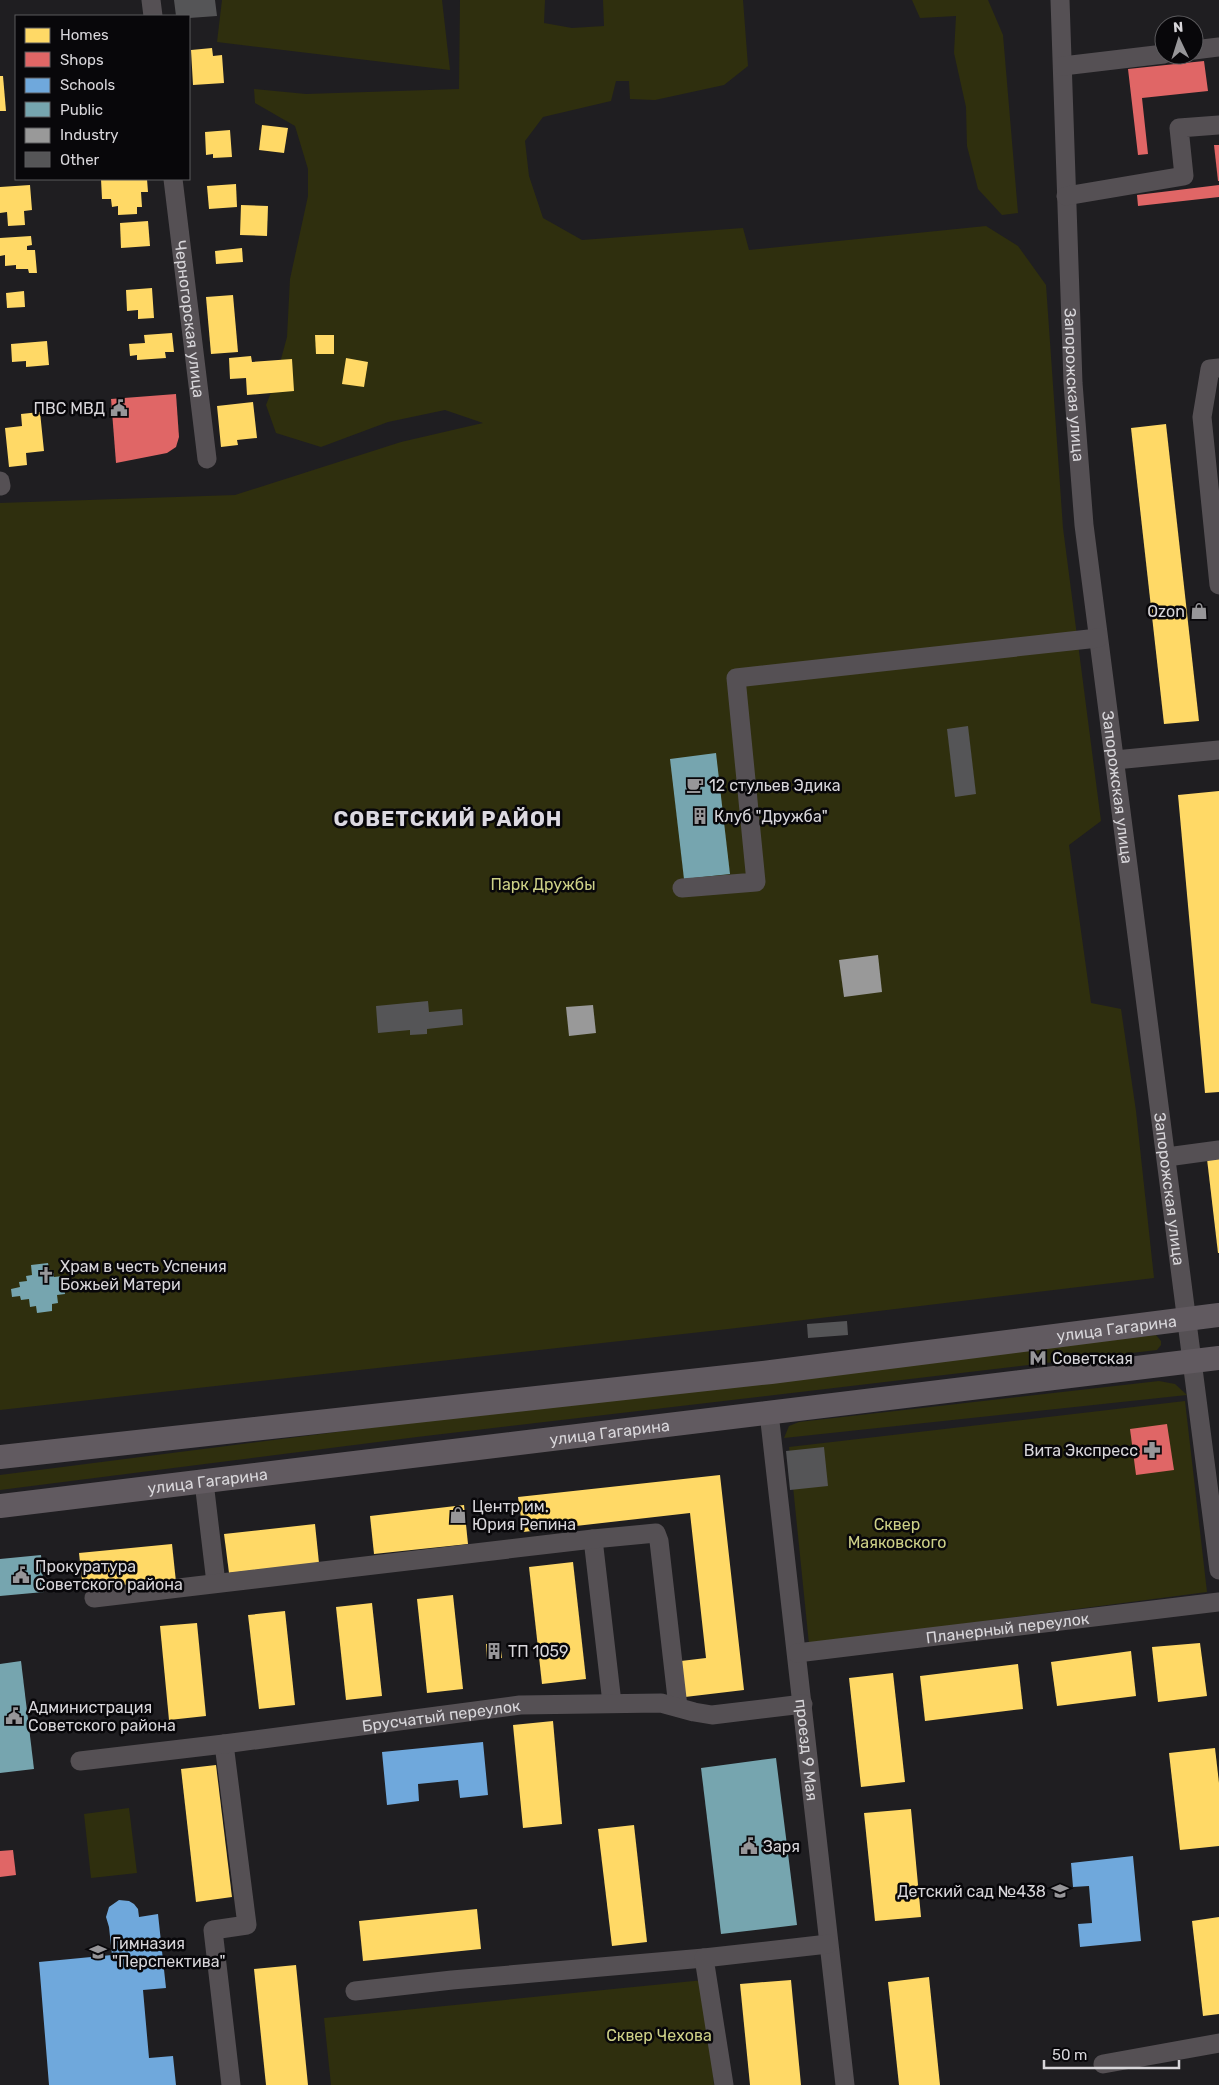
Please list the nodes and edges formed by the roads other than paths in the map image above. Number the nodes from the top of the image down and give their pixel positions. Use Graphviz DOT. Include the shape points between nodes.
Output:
graph roads {
  1 [pos="151,0"];
  2 [pos="1060,0"];
  3 [pos="153,15"];
  4 [pos="1219,47"];
  5 [pos="1204,49"];
  6 [pos="1154,55"];
  7 [pos="1062,66"];
  8 [pos="1219,125"];
  9 [pos="173,180"];
  10 [pos="1066,196"];
  11 [pos="1219,368"];
  12 [pos="207,459"];
  13 [pos="0,481"];
  14 [pos="1,486"];
  15 [pos="1219,585"];
  16 [pos="1098,638"];
  17 [pos="1219,750"];
  18 [pos="1115,760"];
  19 [pos="682,888"];
  20 [pos="1219,1150"];
  21 [pos="1167,1157"];
  22 [pos="1219,1315"];
  23 [pos="1187,1318"];
  24 [pos="1219,1358"];
  25 [pos="1193,1361"];
  26 [pos="769,1413"];
  27 [pos="0,1457"];
  28 [pos="204,1482"];
  29 [pos="0,1506"];
  30 [pos="593,1538"];
  31 [pos="1219,1570"];
  32 [pos="216,1583"];
  33 [pos="94,1598"];
  34 [pos="1219,1602"];
  35 [pos="797,1653"];
  36 [pos="612,1703"];
  37 [pos="802,1704"];
  38 [pos="678,1707"];
  39 [pos="224,1744"];
  40 [pos="80,1761"];
  41 [pos="828,1944"];
  42 [pos="704,1958"];
  43 [pos="355,1991"];
  44 [pos="1219,2043"];
  45 [pos="1103,2064"];
  46 [pos="231,2085"];
  47 [pos="724,2085"];
  48 [pos="845,2085"];
  1 -- 3 [label="street"];
  2 -- 7 [label="street, Запорожская улица"];
  4 -- 5 [label="street"];
  6 -- 7 [label="street"];
  7 -- 10 [label="street, Запорожская улица"];
  8 -- 10 [label="street" via="1179,128 1184,176"];
  9 -- 12 [label="street, Черногорская улица"];
  10 -- 16 [label="street, Запорожская улица" via="1076,418 1084,525"];
  11 -- 15 [label="street" via="1210,368 1202,417"];
  13 -- 14 [label="street"];
  16 -- 18 [label="street, Запорожская улица"];
  16 -- 19 [label="street" via="736,678 756,882"];
  17 -- 18 [label="street"];
  18 -- 21 [label="street, Запорожская улица"];
  20 -- 21 [label="street"];
  21 -- 23 [label="street, Запорожская улица"];
  22 -- 23 [label="main road, улица Гагарина"];
  23 -- 25 [label="street, Запорожская улица"];
  23 -- 27 [label="main road, улица Гагарина" via="771,1372"];
  24 -- 25 [label="main road, улица Гагарина"];
  25 -- 26 [label="main road, улица Гагарина"];
  25 -- 31 [label="street, Запорожская улица"];
  26 -- 28 [label="main road, улица Гагарина"];
  26 -- 35 [label="street, проезд 9 Мая"];
  28 -- 29 [label="main road, улица Гагарина"];
  28 -- 32 [label="street"];
  30 -- 32 [label="street"];
  30 -- 36 [label="street"];
  30 -- 38 [label="street" via="656,1533 660,1541"];
  32 -- 33 [label="street"];
  34 -- 35 [label="street, Планерный переулок"];
  35 -- 37 [label="street, проезд 9 Мая"];
  36 -- 38 [label="street, Брусчатый переулок" via="661,1703"];
  36 -- 39 [label="street, Брусчатый переулок" via="520,1705"];
  37 -- 38 [label="street, Брусчатый переулок" via="723,1714 704,1714"];
  37 -- 41 [label="street, проезд 9 Мая"];
  39 -- 40 [label="street, Брусчатый переулок"];
  39 -- 46 [label="street" via="247,1925 213,1930"];
  41 -- 42 [label="street"];
  41 -- 48 [label="street, проезд 9 Мая"];
  42 -- 43 [label="street"];
  42 -- 47 [label="street"];
  44 -- 45 [label="street"];
}
